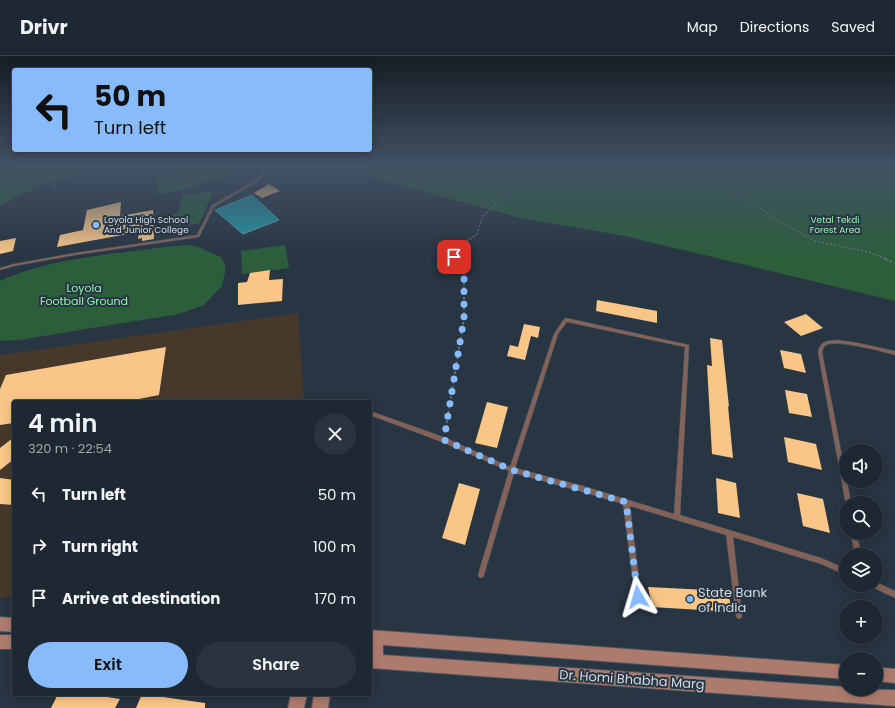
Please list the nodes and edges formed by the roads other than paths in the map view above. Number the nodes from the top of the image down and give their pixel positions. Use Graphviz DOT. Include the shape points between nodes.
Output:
graph roads {
  1 [pos="231,195"];
  2 [pos="0,269"];
  3 [pos="895,353"];
  4 [pos="372,414"];
  5 [pos="512,470"];
  6 [pos="847,496"];
  7 [pos="626,502"];
  8 [pos="677,517"];
  9 [pos="729,533"];
  10 [pos="839,569"];
  11 [pos="481,575"];
  12 [pos="883,589"];
  13 [pos="895,595"];
  14 [pos="638,597"];
  15 [pos="739,616"];
  16 [pos="0,624"];
  17 [pos="12,625"];
  18 [pos="373,638"];
  19 [pos="0,642"];
  20 [pos="12,642"];
  21 [pos="372,661"];
  22 [pos="839,671"];
  23 [pos="883,675"];
  24 [pos="895,676"];
  25 [pos="299,696"];
  26 [pos="322,696"];
  27 [pos="895,698"];
  28 [pos="296,708"];
  29 [pos="320,708"];
  1 -- 2 [label="lane" via="212,206 198,236 74,254"];
  3 -- 6 [label="lane" via="842,342 821,347"];
  4 -- 5 [label="lane" via="444,440"];
  5 -- 7 [label="lane"];
  5 -- 8 [label="lane" via="556,334 566,320 687,346"];
  5 -- 11 [label="lane"];
  7 -- 8 [label="lane"];
  7 -- 14 [label="lane"];
  8 -- 9 [label="lane"];
  9 -- 10 [label="lane"];
  9 -- 15 [label="lane"];
  12 -- 13 [label="lane"];
  16 -- 17 [label="main road"];
  18 -- 21 [label="main road"];
  18 -- 22 [label="main road, Dr. Homi Bhabha Marg"];
  19 -- 20 [label="main road"];
  21 -- 27 [label="main road, Dr. Homi Bhabha Marg"];
  23 -- 24 [label="main road"];
  25 -- 28 [label="main road"];
  26 -- 29 [label="main road"];
}
